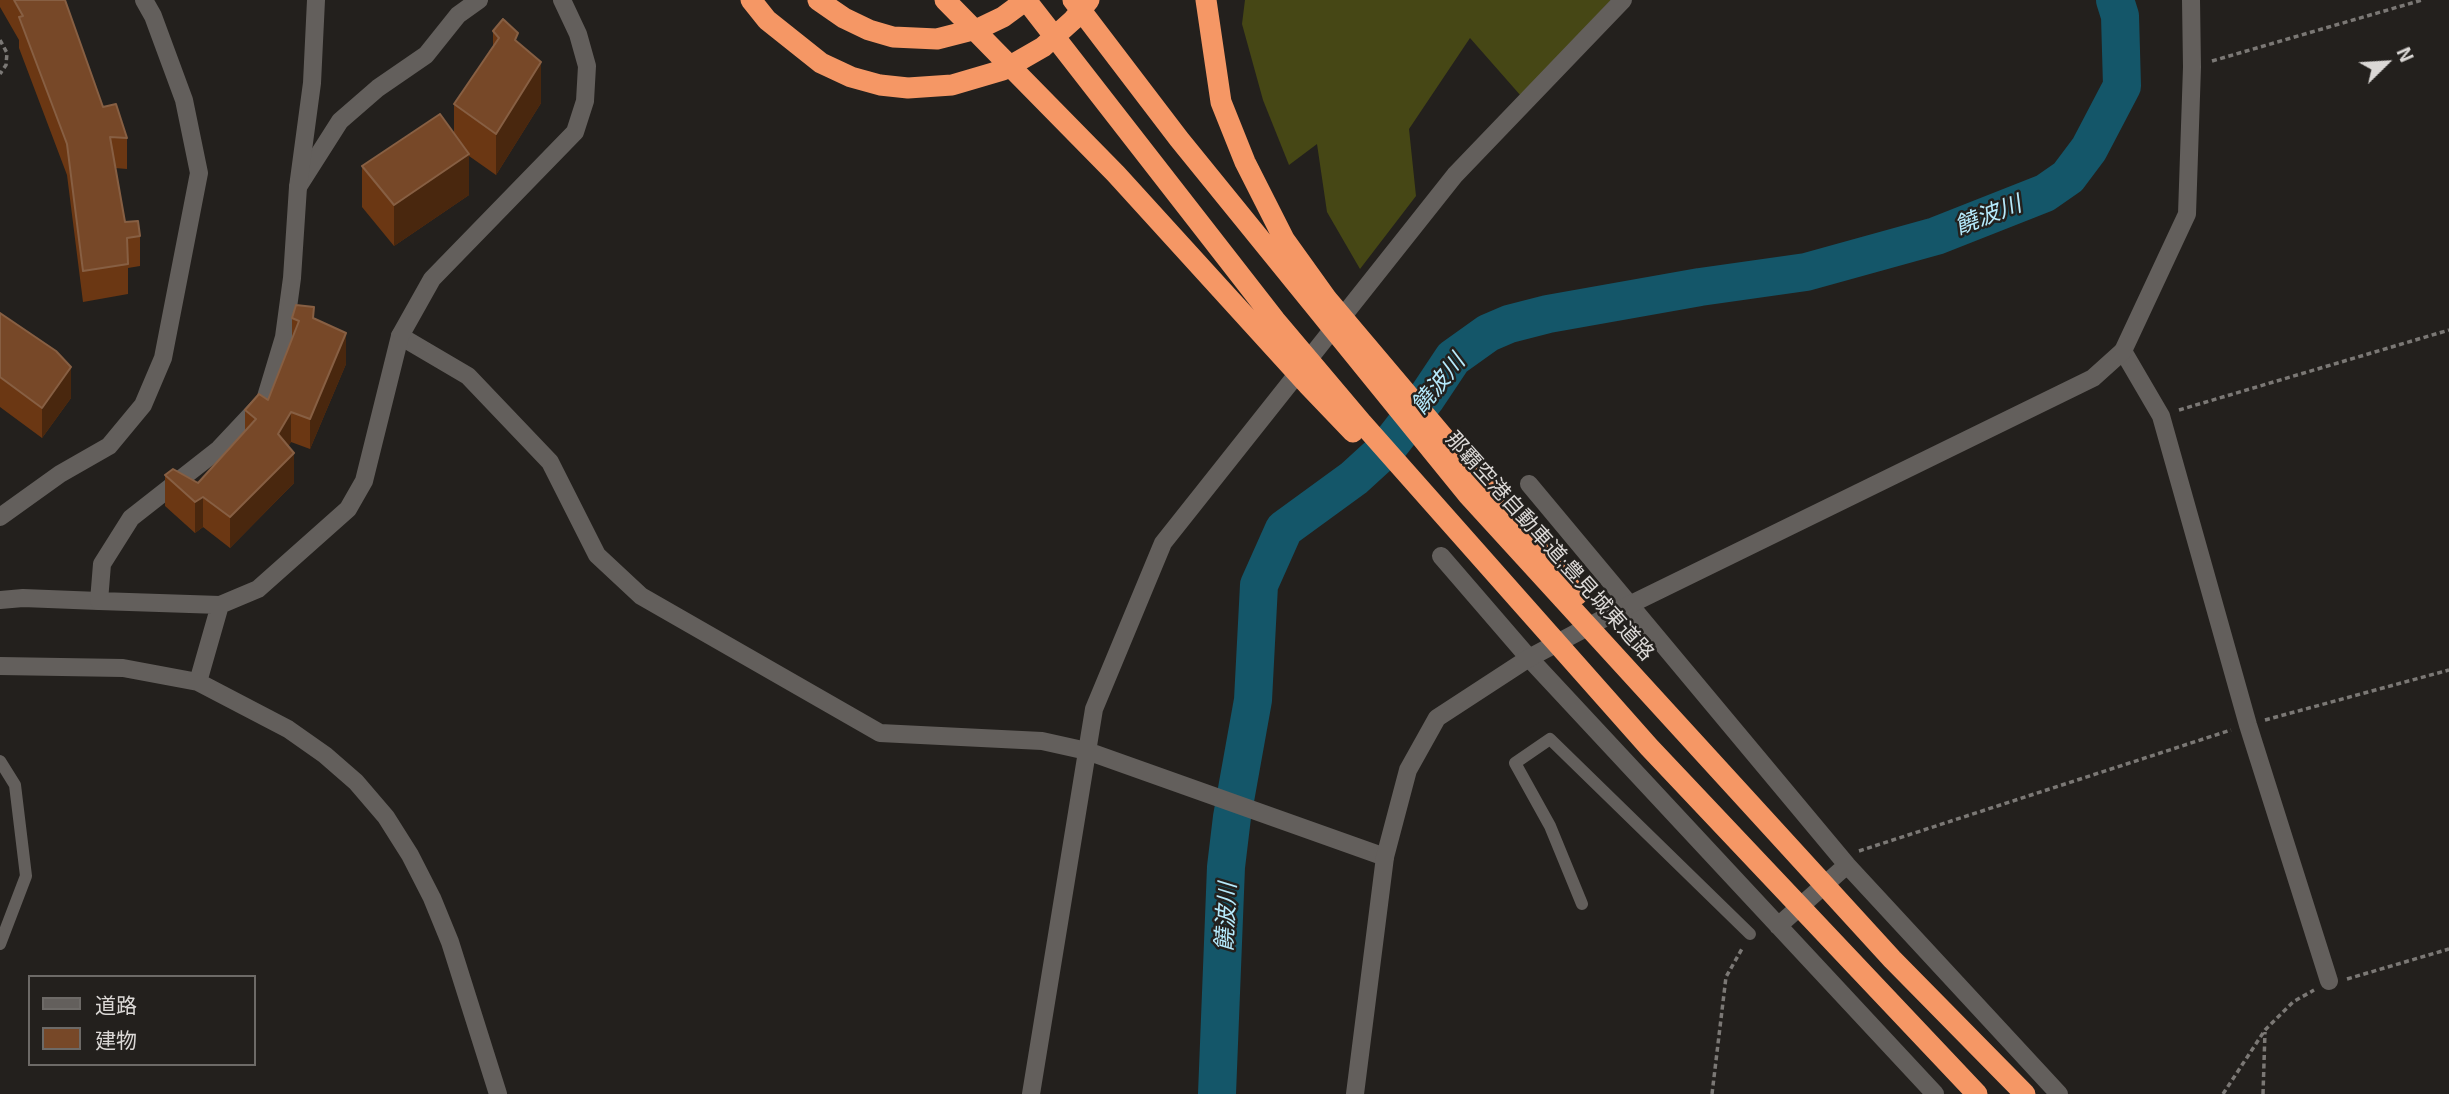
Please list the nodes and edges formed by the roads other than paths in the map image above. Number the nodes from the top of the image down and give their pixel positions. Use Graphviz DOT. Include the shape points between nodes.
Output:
graph roads {
  1 [pos="144,0"];
  2 [pos="316,0"];
  3 [pos="479,0"];
  4 [pos="562,0"];
  5 [pos="751,0"];
  6 [pos="818,0"];
  7 [pos="946,0"];
  8 [pos="1026,0"];
  9 [pos="1073,0"];
  10 [pos="1089,0"];
  11 [pos="1206,0"];
  12 [pos="1623,0"];
  13 [pos="2190,0"];
  14 [pos="298,187"];
  15 [pos="400,335"];
  16 [pos="2123,351"];
  17 [pos="1529,484"];
  18 [pos="0,517"];
  19 [pos="1441,556"];
  20 [pos="0,600"];
  21 [pos="99,601"];
  22 [pos="220,605"];
  23 [pos="1629,605"];
  24 [pos="1531,614"];
  25 [pos="1529,658"];
  26 [pos="0,666"];
  27 [pos="198,682"];
  28 [pos="1676,725"];
  29 [pos="1087,751"];
  30 [pos="0,761"];
  31 [pos="1385,857"];
  32 [pos="1847,865"];
  33 [pos="1582,904"];
  34 [pos="1778,926"];
  35 [pos="1750,934"];
  36 [pos="0,944"];
  37 [pos="2329,981"];
  38 [pos="498,1094"];
  39 [pos="1031,1094"];
  40 [pos="1355,1094"];
  41 [pos="1935,1094"];
  42 [pos="1977,1094"];
  43 [pos="2025,1094"];
  44 [pos="2059,1094"];
  1 -- 18 [label="street" via="184,100 199,173 163,358 143,405 108,446"];
  2 -- 14 [label="street" via="312,82"];
  3 -- 14 [label="street" via="458,15 426,55 340,121"];
  4 -- 15 [label="street" via="587,66 585,101 575,132 432,279"];
  5 -- 10 [label="highway" via="767,20 821,63 851,77 908,88 934,88 1003,70 1043,47"];
  6 -- 8 [label="highway" via="869,30 893,37 937,39 980,28"];
  7 -- 24 [label="highway" via="1116,174 1308,386"];
  8 -- 24 [label="highway" via="1292,340"];
  9 -- 28 [label="highway, 那覇空港自動車道;豊見城東道路" via="1179,139 1468,495"];
  11 -- 28 [label="highway" via="1221,102 1284,239 1327,299 1584,603"];
  12 -- 29 [label="street" via="1455,175 1163,542 1094,709"];
  13 -- 16 [label="street" via="2187,214"];
  14 -- 21 [label="street" via="284,337 265,400 219,449 131,518 102,564"];
  15 -- 22 [label="street" via="364,481 348,509 258,589"];
  15 -- 29 [label="street" via="468,376 550,463 597,555 641,596 880,733 1041,741"];
  16 -- 23 [label="street" via="2093,378"];
  16 -- 37 [label="street" via="2161,415 2248,725"];
  17 -- 23 [label="street"];
  19 -- 25 [label="street"];
  20 -- 21 [label="street"];
  21 -- 22 [label="street"];
  22 -- 27 [label="street"];
  23 -- 25 [label="street"];
  23 -- 32 [label="street"];
  24 -- 42 [label="highway" via="1649,747"];
  25 -- 31 [label="street" via="1437,718 1408,770"];
  25 -- 34 [label="street"];
  26 -- 27 [label="street" via="123,668"];
  27 -- 38 [label="street" via="288,729 325,755 386,817 416,866 450,942"];
  28 -- 43 [label="highway, 那覇空港自動車道;豊見城東道路" via="1892,959"];
  29 -- 31 [label="street"];
  29 -- 39 [label="street"];
  30 -- 36 [label="lane" via="15,785 26,876"];
  31 -- 40 [label="street"];
  32 -- 34 [label="street"];
  32 -- 44 [label="street"];
  33 -- 35 [label="lane" via="1550,826 1515,762 1550,739"];
  34 -- 41 [label="street"];
}
